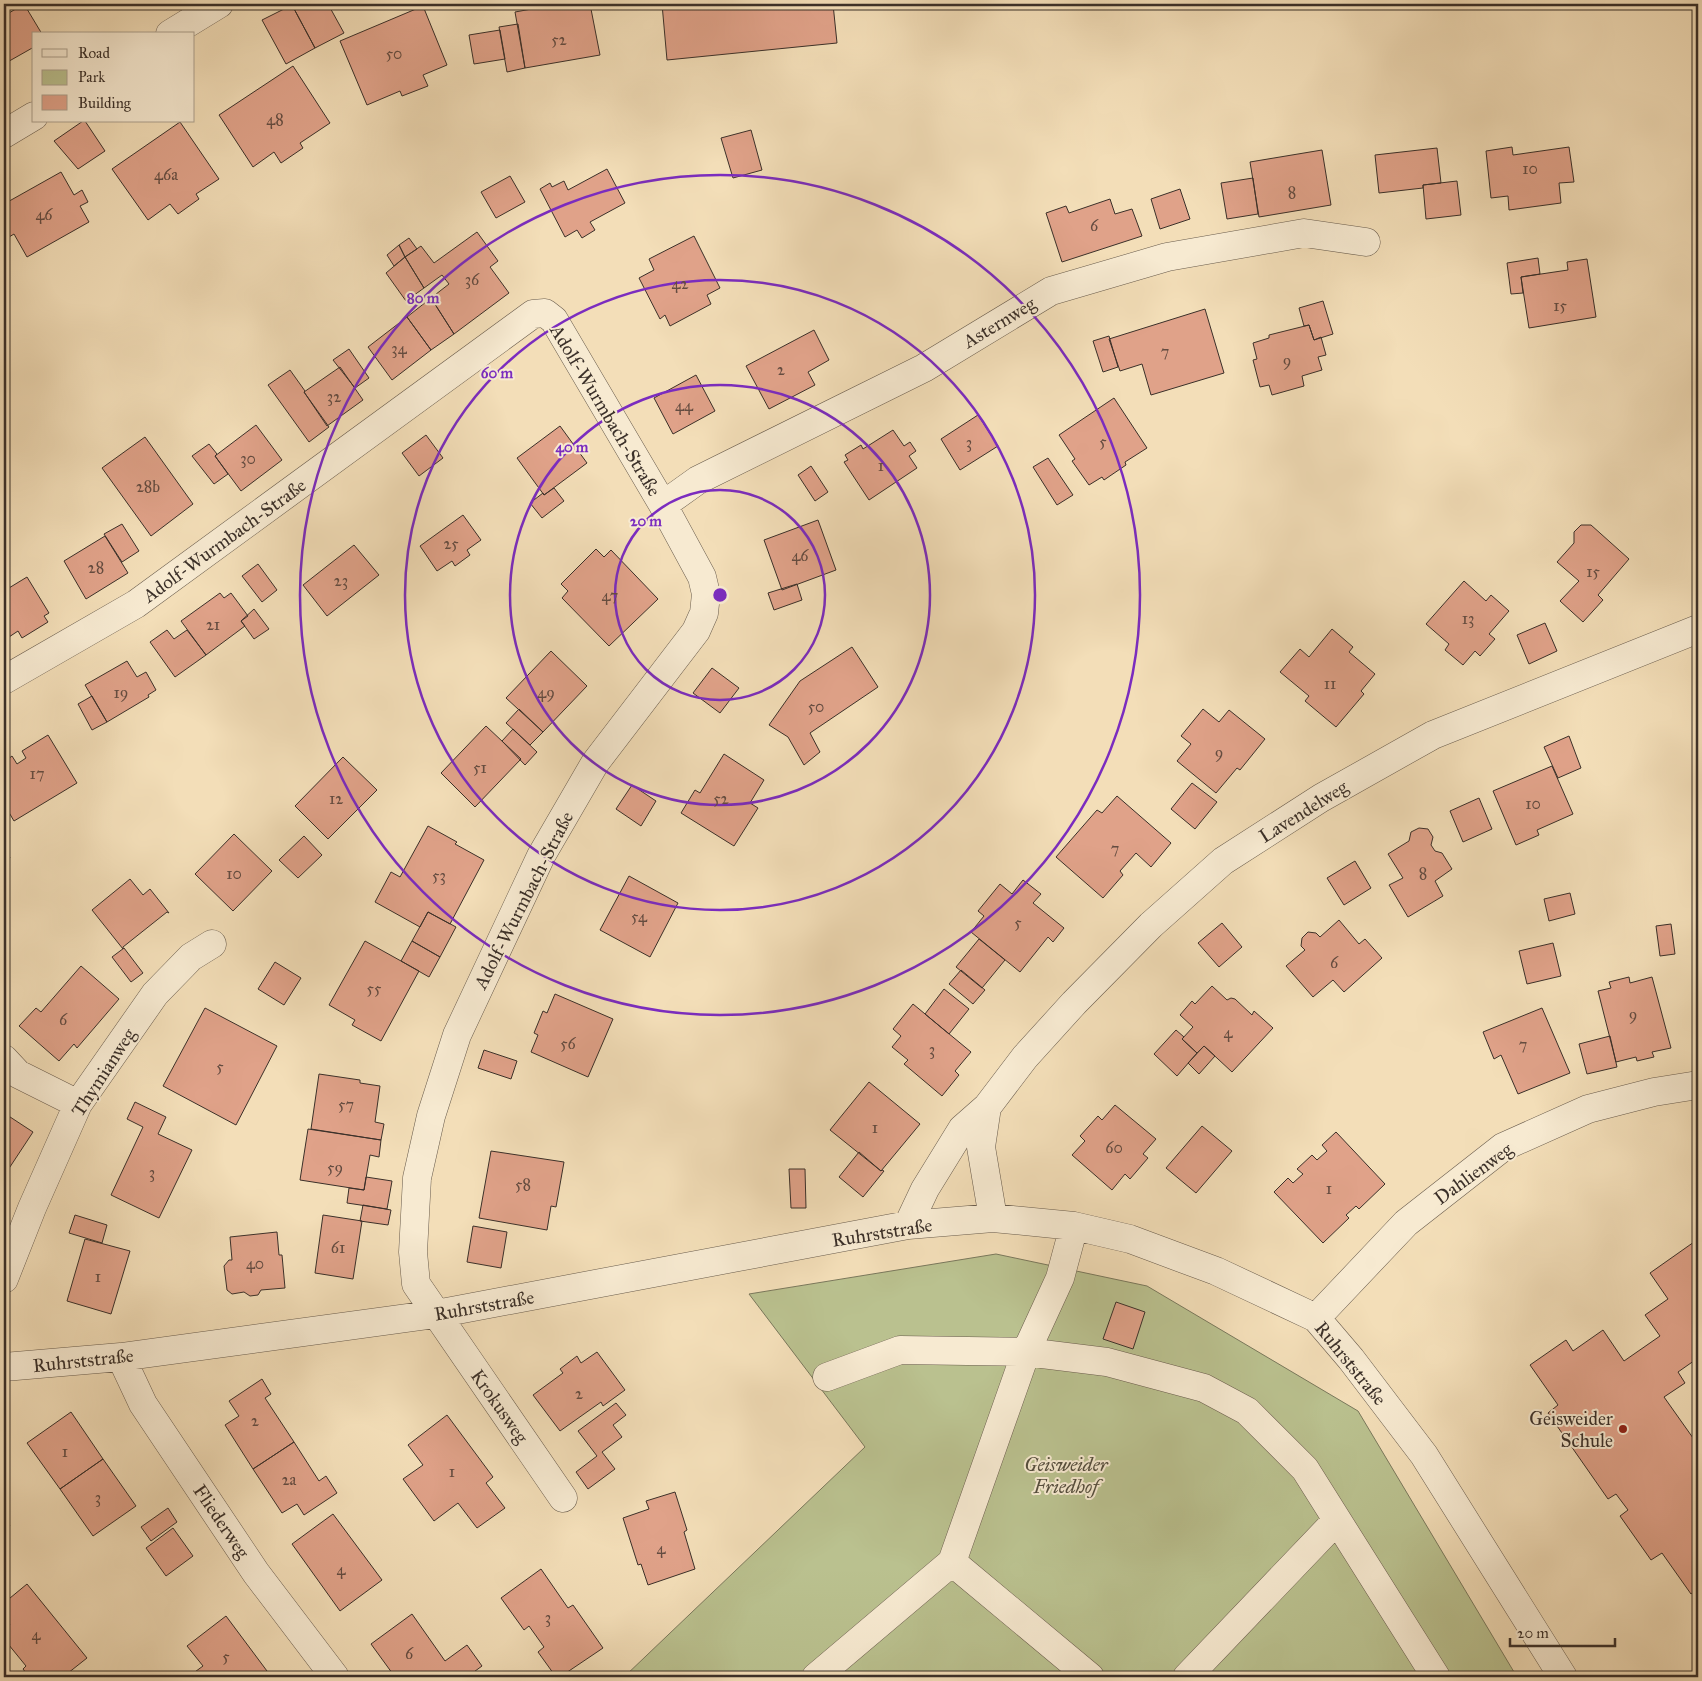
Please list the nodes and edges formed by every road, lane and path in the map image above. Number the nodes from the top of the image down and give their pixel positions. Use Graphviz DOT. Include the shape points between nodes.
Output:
graph roads {
  1 [pos="219,4"];
  2 [pos="173,32"];
  3 [pos="32,117"];
  4 [pos="4,134"];
  5 [pos="1366,242"];
  6 [pos="662,505"];
  7 [pos="1698,629"];
  8 [pos="4,680"];
  9 [pos="212,944"];
  10 [pos="4,1059"];
  11 [pos="1698,1085"];
  12 [pos="78,1104"];
  13 [pos="987,1107"];
  14 [pos="993,1218"];
  15 [pos="908,1225"];
  16 [pos="1074,1226"];
  17 [pos="4,1279"];
  18 [pos="436,1314"];
  19 [pos="1316,1318"];
  20 [pos="1026,1352"];
  21 [pos="121,1357"];
  22 [pos="4,1367"];
  23 [pos="827,1377"];
  24 [pos="563,1498"];
  25 [pos="1337,1520"];
  26 [pos="952,1562"];
  27 [pos="335,1677"];
  28 [pos="816,1677"];
  29 [pos="1090,1677"];
  30 [pos="1187,1677"];
  31 [pos="1436,1677"];
  32 [pos="1563,1677"];
  1 -- 2 [label="street"];
  3 -- 4 [label="street"];
  5 -- 6 [label="street, Asternweg" via="1304,233 1168,257 1051,291 924,368 698,480"];
  6 -- 8 [label="street, Adolf-Wurmbach-Straße" via="554,320 545,313 533,314 136,604"];
  6 -- 18 [label="street, Adolf-Wurmbach-Straße" via="702,577 706,594 704,613 696,631 595,763 541,856 456,1035 431,1116 418,1178 413,1252 416,1284"];
  7 -- 13 [label="street, Lavendelweg" via="1433,735 1321,798 1223,861 1151,925 1074,1003 1025,1057"];
  9 -- 12 [label="street, Thymianweg" via="191,957 155,994"];
  10 -- 12 [label="street" via="18,1074"];
  11 -- 19 [label="street, Dahlienweg" via="1654,1092 1588,1109 1503,1147 1406,1223"];
  12 -- 17 [label="street, Thymianweg"];
  13 -- 14 [label="street, Lavendelweg" via="981,1147"];
  13 -- 15 [label="street, Lavendelweg" via="962,1129 925,1189"];
  14 -- 15 [label="street, Ruhrststraße"];
  14 -- 16 [label="street, Ruhrststraße"];
  15 -- 18 [label="street, Ruhrststraße"];
  16 -- 19 [label="street, Ruhrststraße" via="1130,1240 1216,1271"];
  16 -- 20 [label="street" via="1060,1278"];
  18 -- 21 [label="street, Ruhrststraße"];
  18 -- 24 [label="street, Krokusweg"];
  19 -- 32 [label="street, Ruhrststraße" via="1351,1358 1424,1455"];
  20 -- 23 [label="street" via="900,1350"];
  20 -- 25 [label="street" via="1107,1362 1204,1388 1247,1412 1305,1469"];
  20 -- 26 [label="street"];
  21 -- 22 [label="street, Ruhrststraße"];
  21 -- 27 [label="street, Fliederweg" via="143,1404 164,1436 256,1573"];
  25 -- 30 [label="street"];
  25 -- 31 [label="street"];
  26 -- 28 [label="street"];
  26 -- 29 [label="street"];
}
